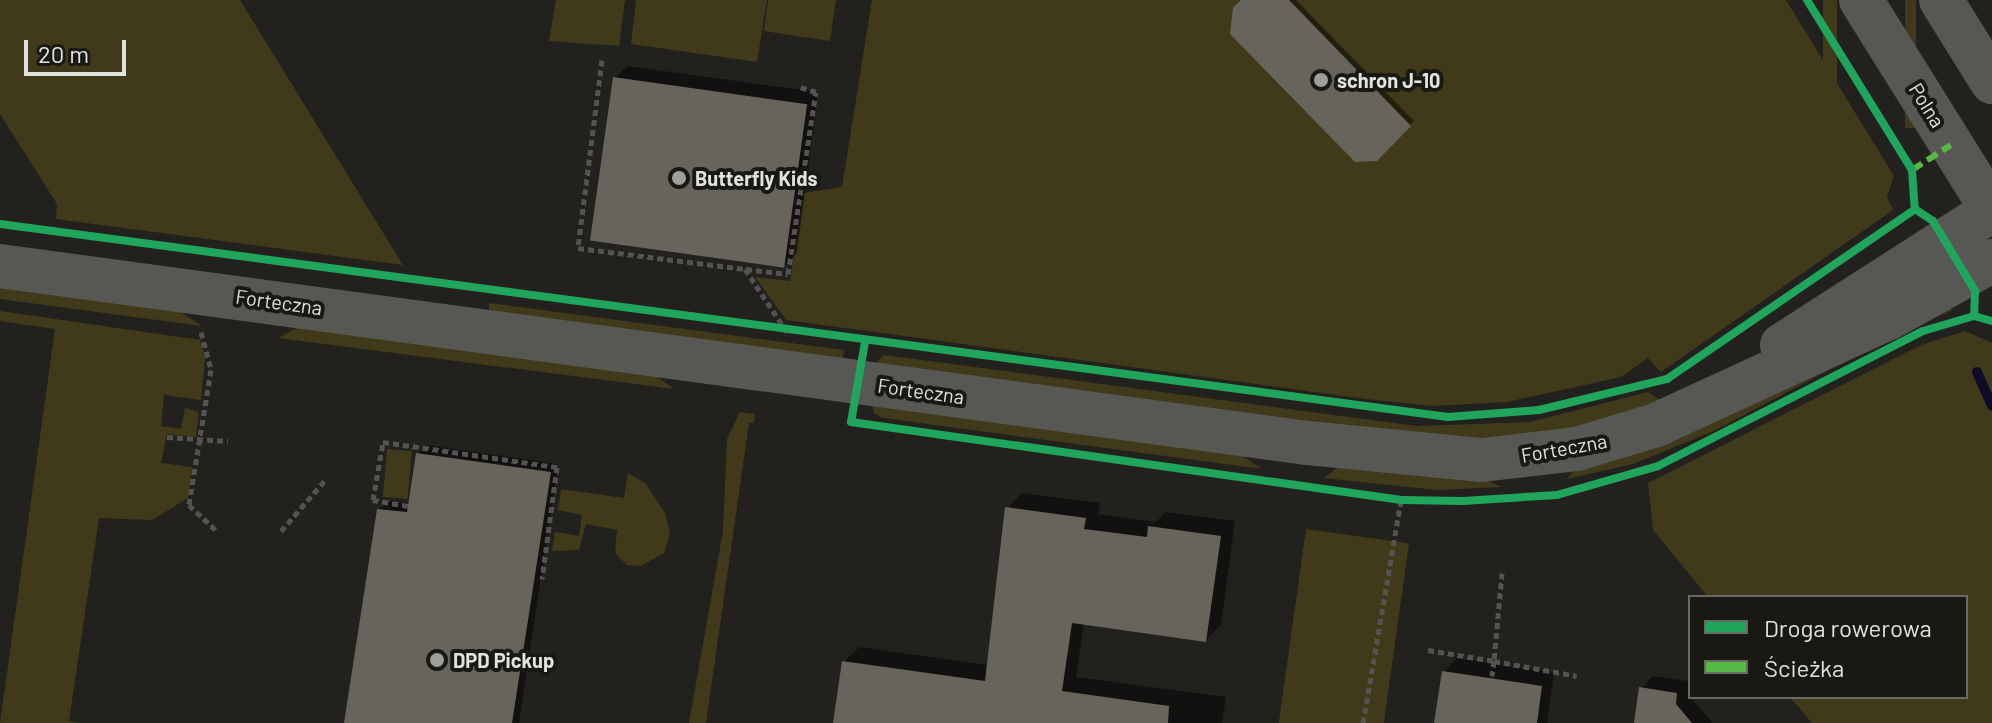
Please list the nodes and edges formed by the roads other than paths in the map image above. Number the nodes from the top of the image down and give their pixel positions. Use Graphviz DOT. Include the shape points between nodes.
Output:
graph roads {
  1 [pos="1861,0"];
  2 [pos="1941,0"];
  3 [pos="1992,82"];
  4 [pos="1992,210"];
  5 [pos="1992,261"];
  6 [pos="0,266"];
  7 [pos="1694,407"];
  1 -- 4 [label="street, Polna"];
  2 -- 3 [label="street"];
  4 -- 7 [label="street, Forteczna"];
  5 -- 7 [label="street, Forteczna" via="1889,318"];
  6 -- 7 [label="street, Forteczna" via="1424,457 1482,460 1577,449"];
}
